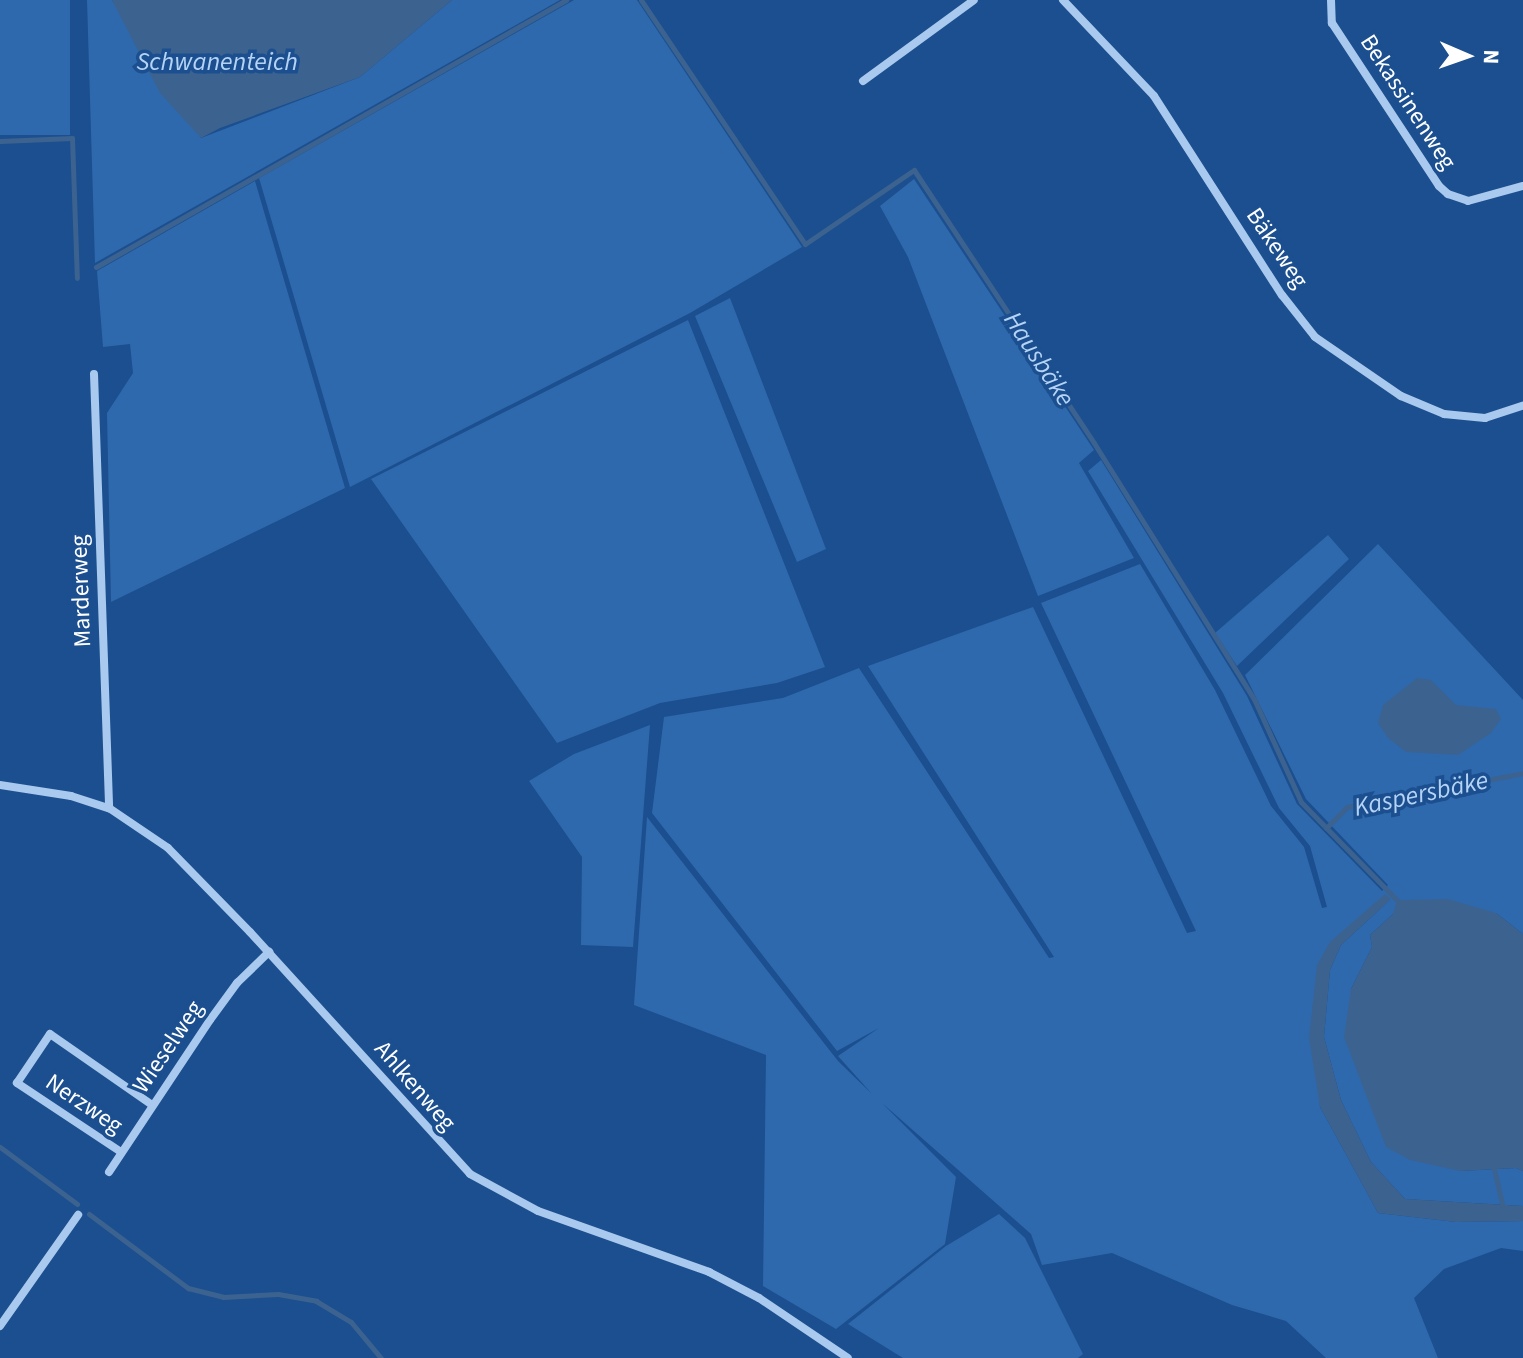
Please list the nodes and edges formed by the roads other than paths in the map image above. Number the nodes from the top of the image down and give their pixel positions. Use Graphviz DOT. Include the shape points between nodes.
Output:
graph roads {
  1 [pos="974,0"];
  2 [pos="1063,0"];
  3 [pos="1331,0"];
  4 [pos="863,81"];
  5 [pos="1523,186"];
  6 [pos="94,374"];
  7 [pos="1523,406"];
  8 [pos="0,785"];
  9 [pos="109,808"];
  10 [pos="269,952"];
  11 [pos="152,1105"];
  12 [pos="121,1152"];
  13 [pos="109,1172"];
  14 [pos="78,1215"];
  15 [pos="0,1326"];
  16 [pos="848,1358"];
  1 -- 4 [label="street"];
  2 -- 7 [label="street, Bäkeweg" via="1154,96 1282,295 1315,337 1401,396 1444,414 1485,418"];
  3 -- 5 [label="street, Bekassinenweg" via="1332,23 1439,186 1468,201"];
  6 -- 9 [label="street, Marderweg"];
  8 -- 9 [label="street, Ahlkenweg"];
  9 -- 10 [label="street, Ahlkenweg" via="168,848"];
  10 -- 11 [label="street, Wieselweg" via="237,983"];
  10 -- 16 [label="street, Ahlkenweg" via="470,1174 535,1209 709,1272 759,1298"];
  11 -- 12 [label="street, Wieselweg"];
  11 -- 12 [label="street, Nerzweg" via="50,1034 17,1083"];
  12 -- 13 [label="street, Wieselweg"];
  14 -- 15 [label="street"];
}
